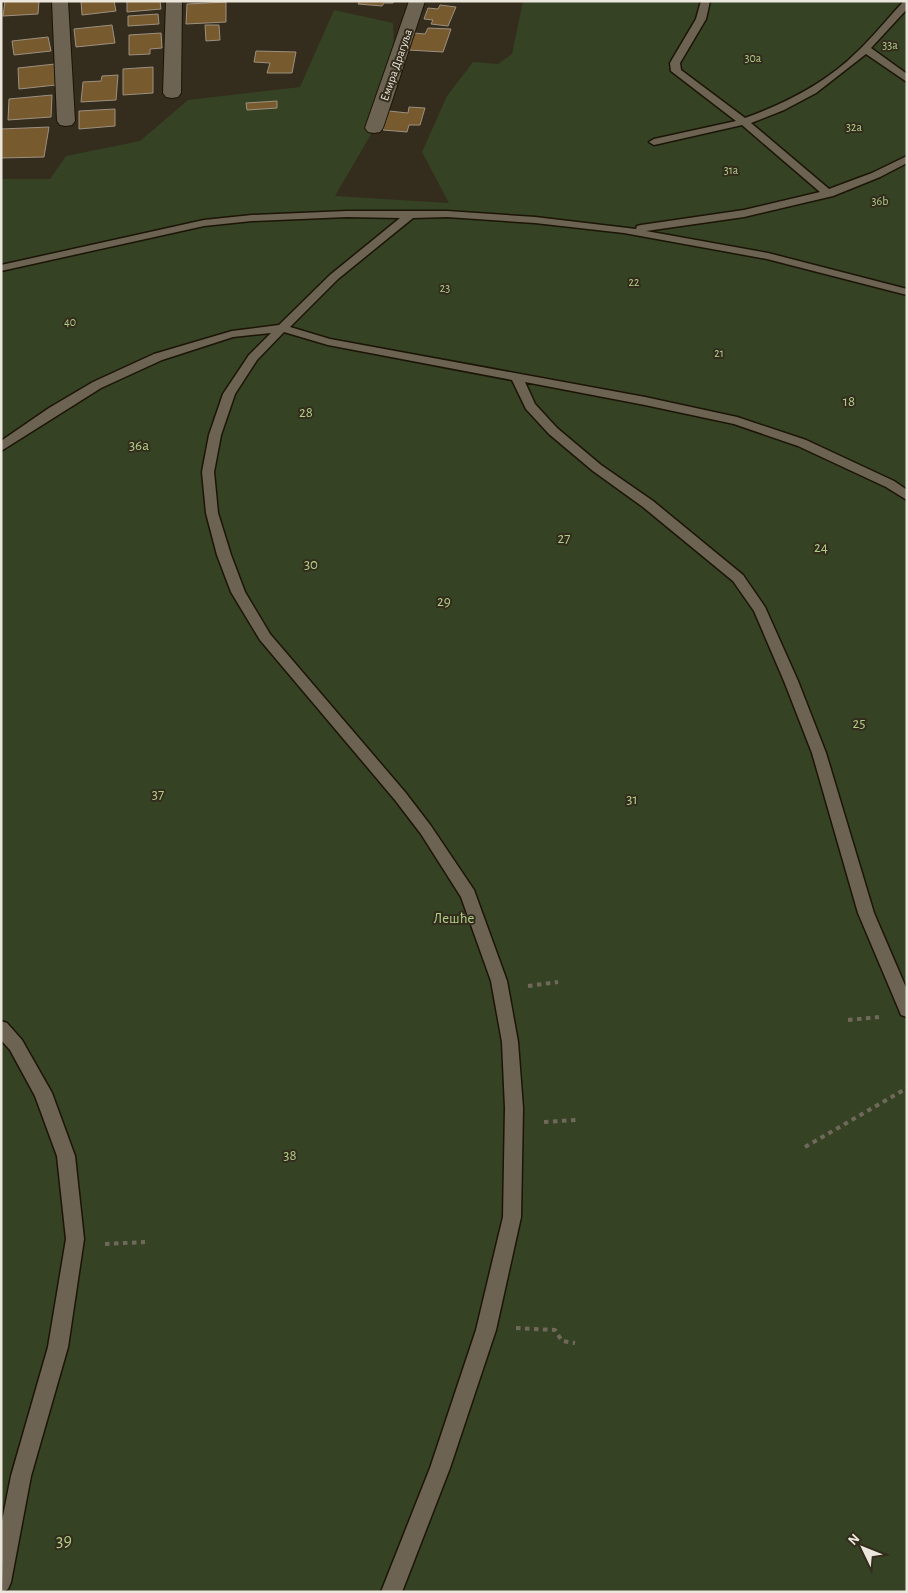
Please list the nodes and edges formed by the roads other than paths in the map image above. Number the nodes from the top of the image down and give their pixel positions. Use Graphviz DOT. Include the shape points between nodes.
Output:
graph roads {
  1 [pos="60,1"];
  2 [pos="174,1"];
  3 [pos="417,1"];
  4 [pos="706,1"];
  5 [pos="907,3"];
  6 [pos="865,48"];
  7 [pos="907,80"];
  8 [pos="172,93"];
  9 [pos="66,121"];
  10 [pos="744,122"];
  11 [pos="374,128"];
  12 [pos="654,142"];
  13 [pos="907,158"];
  14 [pos="829,194"];
  15 [pos="410,214"];
  16 [pos="624,230"];
  17 [pos="1,268"];
  18 [pos="907,292"];
  19 [pos="282,328"];
  20 [pos="517,378"];
  21 [pos="1,446"];
  22 [pos="907,496"];
  23 [pos="907,1010"];
  24 [pos="1,1028"];
  25 [pos="1,1582"];
  26 [pos="392,1592"];
  1 -- 9 [label="street"];
  2 -- 8 [label="street"];
  3 -- 11 [label="street, Емира Драгуља"];
  4 -- 10 [label="lane" via="701,19 675,63 676,71"];
  5 -- 6 [label="lane"];
  6 -- 7 [label="lane"];
  6 -- 10 [label="lane" via="813,91"];
  10 -- 12 [label="lane"];
  10 -- 14 [label="lane"];
  13 -- 14 [label="lane" via="861,182"];
  14 -- 16 [label="lane" via="754,211"];
  15 -- 16 [label="lane" via="535,220"];
  15 -- 17 [label="lane" via="252,218 204,223"];
  15 -- 19 [label="lane" via="334,277"];
  16 -- 18 [label="lane" via="768,256"];
  19 -- 20 [label="lane" via="328,342"];
  19 -- 21 [label="lane" via="232,334 158,357 97,385"];
  19 -- 26 [label="lane" via="253,358 229,394 215,435 208,472 212,513 224,555 238,592 265,638 426,830 468,895 499,981 510,1042 512,1217 486,1330 440,1468"];
  20 -- 22 [label="lane" via="737,421 802,443 890,484"];
  20 -- 23 [label="lane" via="530,406 553,431 738,578 760,610 819,754 866,913"];
  24 -- 25 [label="lane" via="16,1045 43,1094 66,1156 75,1239 58,1346 21,1476"];
}
